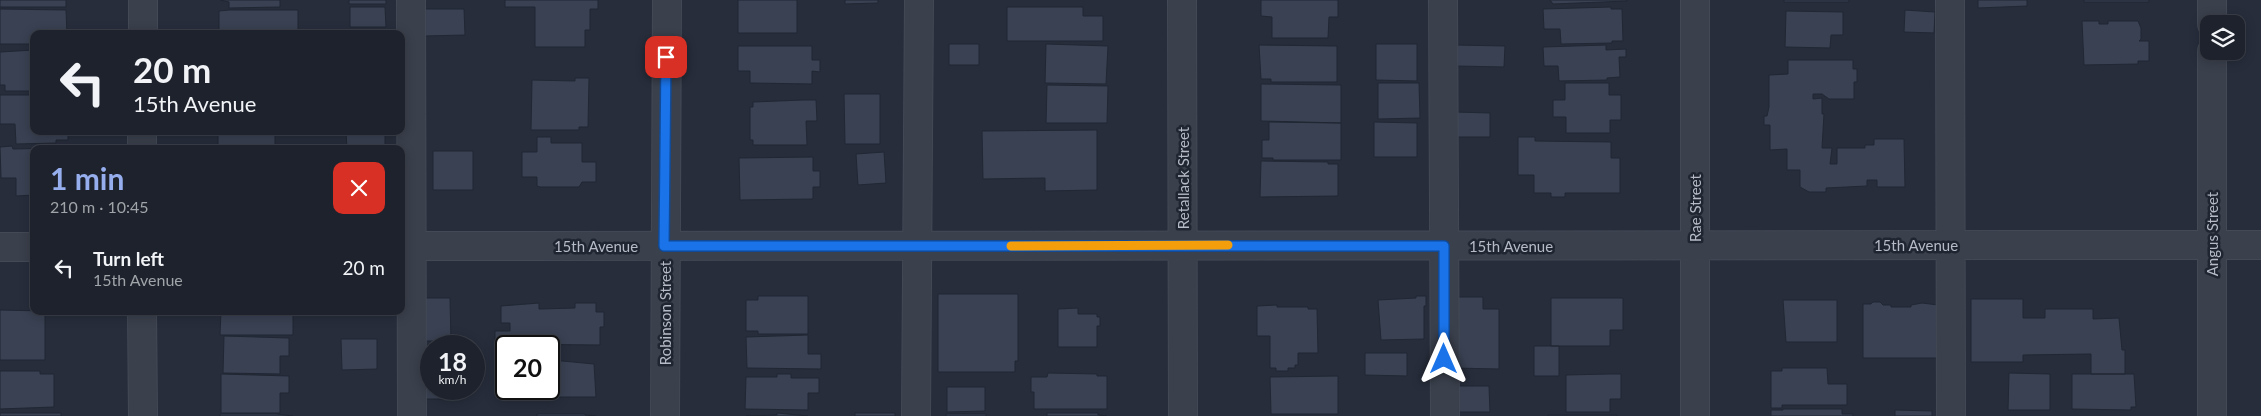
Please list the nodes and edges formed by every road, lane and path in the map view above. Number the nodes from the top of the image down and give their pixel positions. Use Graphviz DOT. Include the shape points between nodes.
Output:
graph roads {
  1 [pos="144,0"];
  2 [pos="411,0"];
  3 [pos="667,0"];
  4 [pos="919,0"];
  5 [pos="1182,0"];
  6 [pos="1443,0"];
  7 [pos="1695,0"];
  8 [pos="1950,0"];
  9 [pos="2212,0"];
  10 [pos="2212,15"];
  11 [pos="143,30"];
  12 [pos="2212,60"];
  13 [pos="1184,244"];
  14 [pos="1950,245"];
  15 [pos="2212,245"];
  16 [pos="2261,245"];
  17 [pos="407,246"];
  18 [pos="664,246"];
  19 [pos="917,246"];
  20 [pos="1444,246"];
  21 [pos="1695,246"];
  22 [pos="0,247"];
  23 [pos="30,247"];
  24 [pos="142,315"];
  25 [pos="143,416"];
  26 [pos="412,416"];
  27 [pos="665,416"];
  28 [pos="916,416"];
  29 [pos="1183,416"];
  30 [pos="1445,416"];
  31 [pos="1695,416"];
  32 [pos="1951,416"];
  33 [pos="2212,416"];
  1 -- 11 [label="street"];
  2 -- 17 [label="street"];
  3 -- 18 [label="street, Robinson Street"];
  4 -- 19 [label="street"];
  5 -- 13 [label="street, Retallack Street"];
  6 -- 20 [label="street"];
  7 -- 21 [label="street, Rae Street"];
  8 -- 14 [label="street"];
  9 -- 10 [label="street"];
  12 -- 15 [label="street, Angus Street"];
  13 -- 19 [label="street, 15th Avenue"];
  13 -- 20 [label="street, 15th Avenue"];
  13 -- 29 [label="street, Retallack Street"];
  14 -- 15 [label="street, 15th Avenue"];
  14 -- 21 [label="street, 15th Avenue"];
  14 -- 32 [label="street"];
  15 -- 16 [label="street, 15th Avenue"];
  15 -- 33 [label="street, Angus Street"];
  17 -- 18 [label="street, 15th Avenue"];
  17 -- 26 [label="street"];
  18 -- 19 [label="street, 15th Avenue"];
  18 -- 27 [label="street, Robinson Street"];
  19 -- 28 [label="street"];
  20 -- 21 [label="street, 15th Avenue"];
  20 -- 30 [label="street"];
  21 -- 31 [label="street, Rae Street"];
  22 -- 23 [label="street"];
  24 -- 25 [label="street"];
}
